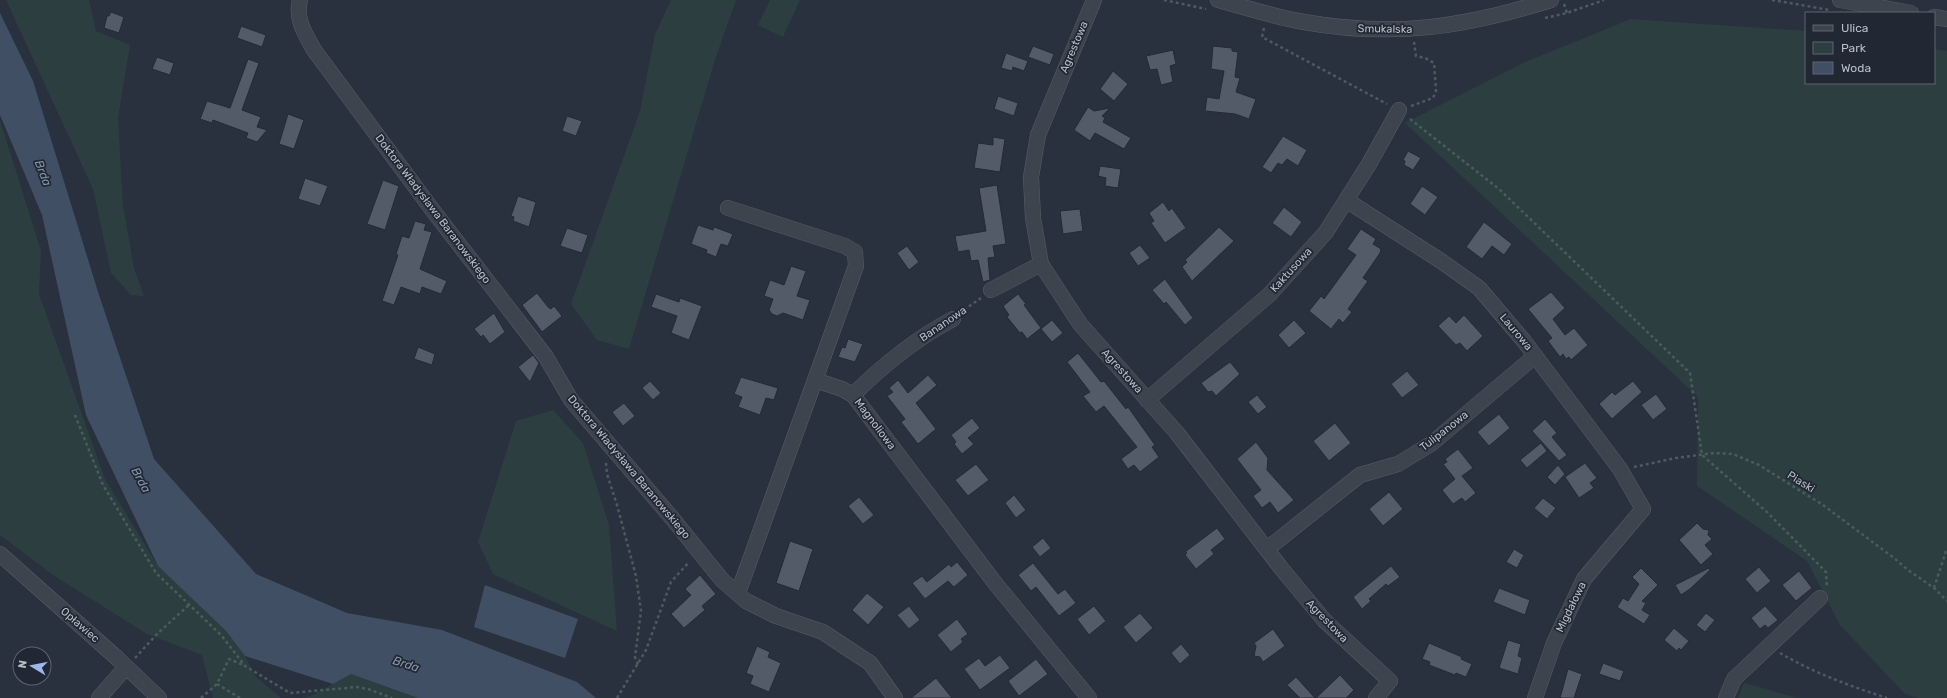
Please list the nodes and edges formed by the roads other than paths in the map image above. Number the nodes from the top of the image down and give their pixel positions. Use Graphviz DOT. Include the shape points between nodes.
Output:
graph roads {
  1 [pos="300,0"];
  2 [pos="1094,0"];
  3 [pos="1218,0"];
  4 [pos="1551,0"];
  5 [pos="1836,5"];
  6 [pos="1902,12"];
  7 [pos="1935,17"];
  8 [pos="1947,20"];
  9 [pos="1399,110"];
  10 [pos="1346,200"];
  11 [pos="728,208"];
  12 [pos="1041,264"];
  13 [pos="991,290"];
  14 [pos="953,319"];
  15 [pos="1536,356"];
  16 [pos="815,380"];
  17 [pos="854,396"];
  18 [pos="1147,400"];
  19 [pos="1643,508"];
  20 [pos="1267,549"];
  21 [pos="0,554"];
  22 [pos="738,593"];
  23 [pos="1820,598"];
  24 [pos="126,667"];
  25 [pos="100,698"];
  26 [pos="159,698"];
  27 [pos="895,698"];
  28 [pos="1089,698"];
  29 [pos="1376,698"];
  30 [pos="1535,698"];
  31 [pos="1726,698"];
  1 -- 22 [label="street, Doktora Władysława Baranowskiego" via="298,10 302,29 314,50 546,357 572,400 722,580"];
  2 -- 12 [label="street, Agrestowa" via="1038,135 1031,177 1033,218"];
  3 -- 4 [label="street, Smukalska" via="1302,22 1347,28 1393,30 1465,23"];
  5 -- 6 [label="street"];
  7 -- 8 [label="street"];
  9 -- 10 [label="street, Kaktusowa"];
  10 -- 15 [label="street, Laurowa" via="1479,288"];
  10 -- 18 [label="street, Kaktusowa" via="1326,232 1270,294"];
  11 -- 16 [label="street" via="844,246 855,252 856,266"];
  12 -- 13 [label="street"];
  12 -- 18 [label="street, Agrestowa" via="1080,324"];
  14 -- 17 [label="street, Bananowa" via="917,342 870,378"];
  15 -- 19 [label="street, Laurowa" via="1620,469"];
  15 -- 20 [label="street, Tulipanowa" via="1431,444 1398,464 1360,475"];
  16 -- 17 [label="street, Magnoliowa" via="842,388"];
  16 -- 22 [label="street"];
  17 -- 28 [label="street, Magnoliowa" via="995,582"];
  18 -- 20 [label="street, Agrestowa" via="1177,432"];
  19 -- 30 [label="street, Migdałowa" via="1584,579 1554,643"];
  20 -- 29 [label="street, Agrestowa" via="1324,620 1390,681"];
  21 -- 24 [label="street, Opławiec"];
  22 -- 27 [label="street, Doktora Władysława Baranowskiego" via="776,616 823,632 870,663"];
  23 -- 31 [label="street" via="1734,679"];
  24 -- 25 [label="street"];
  24 -- 26 [label="street, Opławiec"];
}
